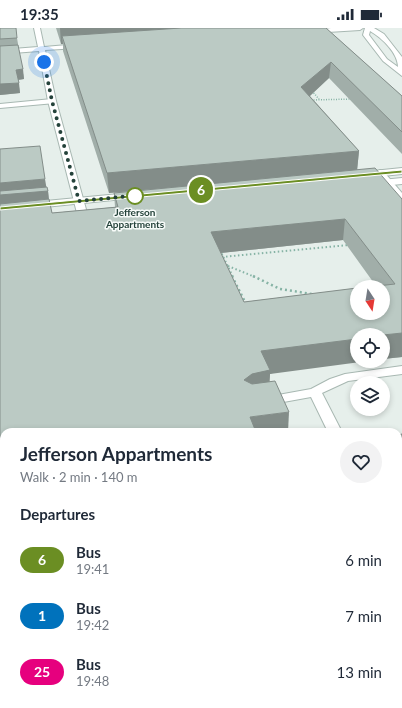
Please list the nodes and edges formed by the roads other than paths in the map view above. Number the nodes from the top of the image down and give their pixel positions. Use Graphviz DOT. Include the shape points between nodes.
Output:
graph roads {
  1 [pos="37,28"];
  2 [pos="360,28"];
  3 [pos="369,28"];
  4 [pos="305,32"];
  5 [pos="89,45"];
  6 [pos="42,49"];
  7 [pos="0,52"];
  8 [pos="402,73"];
  9 [pos="52,101"];
  10 [pos="0,106"];
  11 [pos="402,171"];
  12 [pos="380,174"];
  13 [pos="356,176"];
  14 [pos="402,181"];
  15 [pos="388,183"];
  16 [pos="365,185"];
  17 [pos="142,195"];
  18 [pos="402,198"];
  19 [pos="79,201"];
  20 [pos="24,206"];
  21 [pos="82,213"];
  22 [pos="402,370"];
  23 [pos="315,392"];
  24 [pos="251,404"];
  25 [pos="333,428"];
  1 -- 6 [label="street"];
  2 -- 4 [label="street"];
  3 -- 8 [label="street" via="382,34 401,60"];
  3 -- 8 [label="street" via="366,35 385,60"];
  5 -- 6 [label="street"];
  6 -- 7 [label="street"];
  6 -- 9 [label="street"];
  9 -- 10 [label="street"];
  9 -- 19 [label="street"];
  11 -- 12 [label="street"];
  12 -- 13 [label="street"];
  12 -- 15 [label="street"];
  14 -- 15 [label="street"];
  15 -- 16 [label="street"];
  15 -- 18 [label="street"];
  17 -- 19 [label="street"];
  19 -- 20 [label="street"];
  19 -- 21 [label="street"];
  22 -- 23 [label="street" via="335,380"];
  23 -- 24 [label="street"];
  23 -- 25 [label="street"];
}
